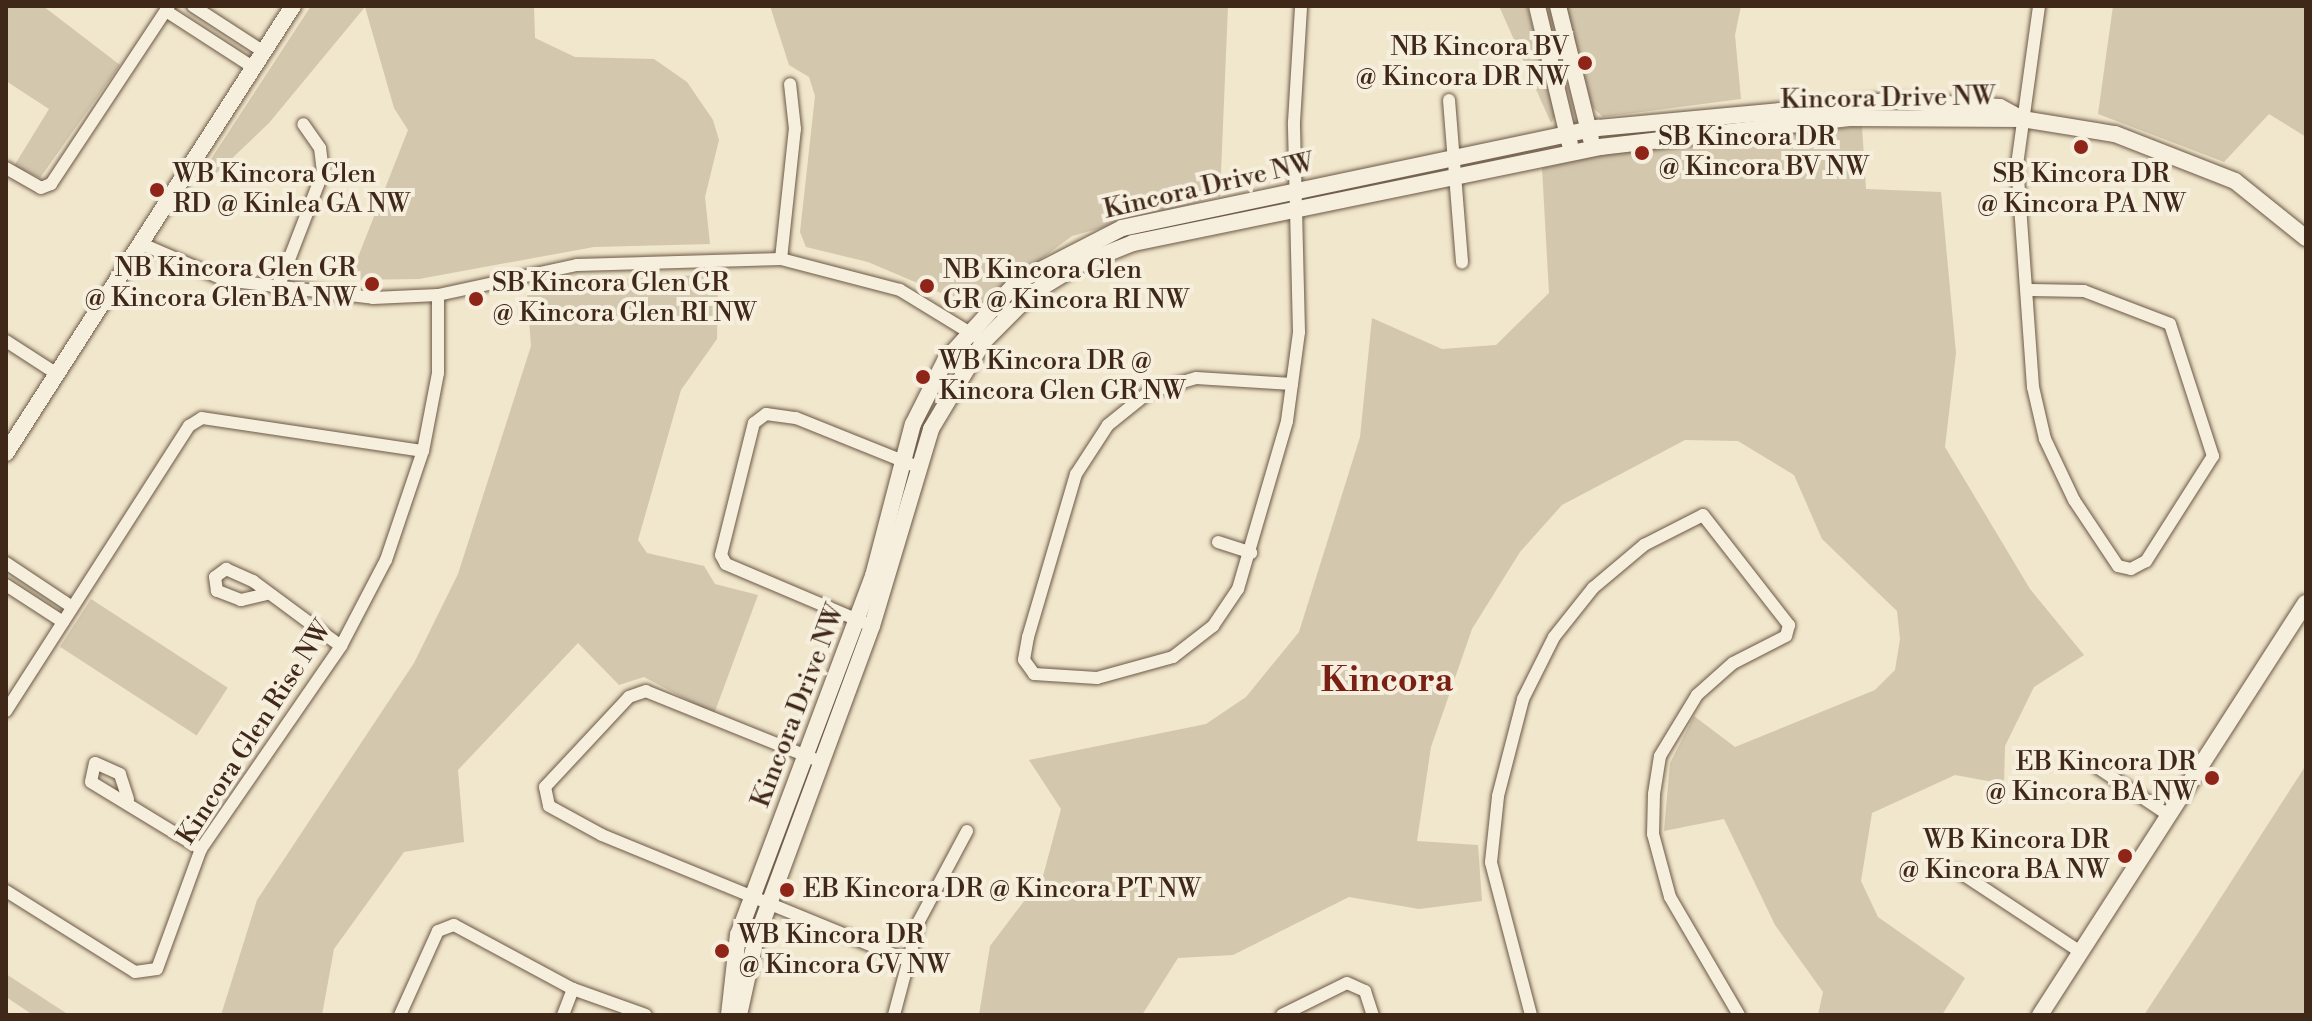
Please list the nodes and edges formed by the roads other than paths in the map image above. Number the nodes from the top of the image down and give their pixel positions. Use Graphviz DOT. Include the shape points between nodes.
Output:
graph roads {
  1 [pos="193,6"];
  2 [pos="293,6"];
  3 [pos="1301,6"];
  4 [pos="1537,6"];
  5 [pos="1558,6"];
  6 [pos="2039,6"];
  7 [pos="168,8"];
  8 [pos="264,52"];
  9 [pos="254,68"];
  10 [pos="790,84"];
  11 [pos="1449,100"];
  12 [pos="2022,119"];
  13 [pos="303,124"];
  14 [pos="1590,129"];
  15 [pos="1569,134"];
  16 [pos="1593,149"];
  17 [pos="1572,153"];
  18 [pos="1457,159"];
  19 [pos="6,168"];
  20 [pos="1452,181"];
  21 [pos="1296,199"];
  22 [pos="2306,238"];
  23 [pos="142,244"];
  24 [pos="781,259"];
  25 [pos="1462,262"];
  26 [pos="278,288"];
  27 [pos="2031,290"];
  28 [pos="438,295"];
  29 [pos="968,330"];
  30 [pos="6,341"];
  31 [pos="983,342"];
  32 [pos="57,374"];
  33 [pos="1292,384"];
  34 [pos="423,451"];
  35 [pos="6,453"];
  36 [pos="902,462"];
  37 [pos="918,467"];
  38 [pos="1218,542"];
  39 [pos="1251,553"];
  40 [pos="6,563"];
  41 [pos="6,585"];
  42 [pos="267,594"];
  43 [pos="2306,603"];
  44 [pos="72,607"];
  45 [pos="63,622"];
  46 [pos="865,623"];
  47 [pos="341,646"];
  48 [pos="6,711"];
  49 [pos="814,759"];
  50 [pos="2097,767"];
  51 [pos="128,799"];
  52 [pos="2167,814"];
  53 [pos="967,831"];
  54 [pos="201,849"];
  55 [pos="1958,871"];
  56 [pos="6,891"];
  57 [pos="760,900"];
  58 [pos="2079,951"];
  59 [pos="904,959"];
  60 [pos="573,989"];
  61 [pos="400,1015"];
  62 [pos="563,1015"];
  63 [pos="646,1015"];
  64 [pos="729,1015"];
  65 [pos="739,1015"];
  66 [pos="894,1015"];
  67 [pos="1282,1015"];
  68 [pos="1373,1015"];
  69 [pos="1531,1015"];
  70 [pos="1739,1015"];
  71 [pos="2040,1015"];
  1 -- 8 [label="street"];
  2 -- 8 [label="street"];
  3 -- 21 [label="street"];
  4 -- 15 [label="street"];
  5 -- 14 [label="street"];
  6 -- 12 [label="street"];
  7 -- 9 [label="street"];
  7 -- 19 [label="street" via="51,184 41,188"];
  8 -- 9 [label="street"];
  9 -- 23 [label="street"];
  10 -- 24 [label="street" via="795,129"];
  11 -- 18 [label="street"];
  12 -- 14 [label="street, Kincora Drive NW" via="2000,107 1889,101"];
  12 -- 16 [label="street, Kincora Drive NW" via="1851,118"];
  12 -- 22 [label="street, Kincora Drive NW" via="2115,134 2199,163 2275,208"];
  12 -- 27 [label="street" via="2018,213"];
  13 -- 26 [label="street" via="320,148 323,172"];
  14 -- 15 [label="street, Kincora Drive NW"];
  14 -- 16 [label="street"];
  15 -- 17 [label="street"];
  15 -- 18 [label="street, Kincora Drive NW"];
  16 -- 17 [label="street, Kincora Drive NW"];
  17 -- 20 [label="street, Kincora Drive NW"];
  18 -- 20 [label="street"];
  18 -- 21 [label="street, Kincora Drive NW"];
  20 -- 21 [label="street, Kincora Drive NW"];
  20 -- 25 [label="street"];
  21 -- 29 [label="street, Kincora Drive NW" via="1096,237 1017,282"];
  21 -- 31 [label="street, Kincora Drive NW" via="1104,253 1031,294"];
  21 -- 33 [label="street" via="1299,332"];
  23 -- 26 [label="street" via="225,280"];
  23 -- 32 [label="street"];
  24 -- 28 [label="street" via="577,265"];
  24 -- 29 [label="street" via="900,290"];
  26 -- 28 [label="street" via="373,298"];
  27 -- 27 [label="street" via="2033,387 2045,439 2074,500 2118,566 2131,569 2146,561 2213,456 2170,324 2084,291"];
  28 -- 34 [label="street, Kincora Glen Rise NW" via="438,373"];
  29 -- 31 [label="street"];
  29 -- 36 [label="street, Kincora Drive NW" via="926,393"];
  30 -- 32 [label="street"];
  31 -- 37 [label="street, Kincora Drive NW" via="946,396"];
  32 -- 35 [label="street"];
  33 -- 39 [label="street"];
  33 -- 39 [label="street" via="1196,378 1149,392 1108,425 1076,474 1024,660 1034,674 1064,680 1173,657 1222,615"];
  34 -- 44 [label="street" via="202,418 189,426"];
  34 -- 47 [label="street, Kincora Glen Rise NW" via="386,560"];
  36 -- 37 [label="street"];
  36 -- 46 [label="street, Kincora Drive NW"];
  36 -- 46 [label="street" via="796,418 766,414 754,423 721,555 735,572"];
  37 -- 46 [label="street, Kincora Drive NW"];
  38 -- 39 [label="street"];
  40 -- 44 [label="street"];
  41 -- 45 [label="street"];
  42 -- 47 [label="street"];
  43 -- 52 [label="street"];
  44 -- 45 [label="street"];
  45 -- 48 [label="street"];
  46 -- 49 [label="street, Kincora Drive NW"];
  47 -- 54 [label="street, Kincora Glen Rise NW"];
  49 -- 57 [label="street, Kincora Drive NW"];
  49 -- 57 [label="street" via="646,691 629,697 545,787 549,806 602,835"];
  50 -- 52 [label="street"];
  51 -- 54 [label="street"];
  52 -- 58 [label="street"];
  53 -- 59 [label="street"];
  54 -- 56 [label="street, Kincora Glen Rise NW" via="157,969 135,972"];
  55 -- 58 [label="street"];
  57 -- 59 [label="street"];
  57 -- 64 [label="street, Kincora Drive NW" via="731,965"];
  57 -- 65 [label="street, Kincora Drive NW"];
  58 -- 71 [label="street"];
  59 -- 66 [label="street"];
  60 -- 61 [label="street" via="454,925 438,931"];
  60 -- 62 [label="street"];
  60 -- 63 [label="street"];
  67 -- 68 [label="street" via="1347,983 1365,991"];
  69 -- 70 [label="street" via="1491,862 1502,773 1523,699 1554,637 1599,582 1644,545 1703,515 1789,625 1786,636 1733,663 1697,695 1660,756 1654,794 1653,834 1670,897"];
}
